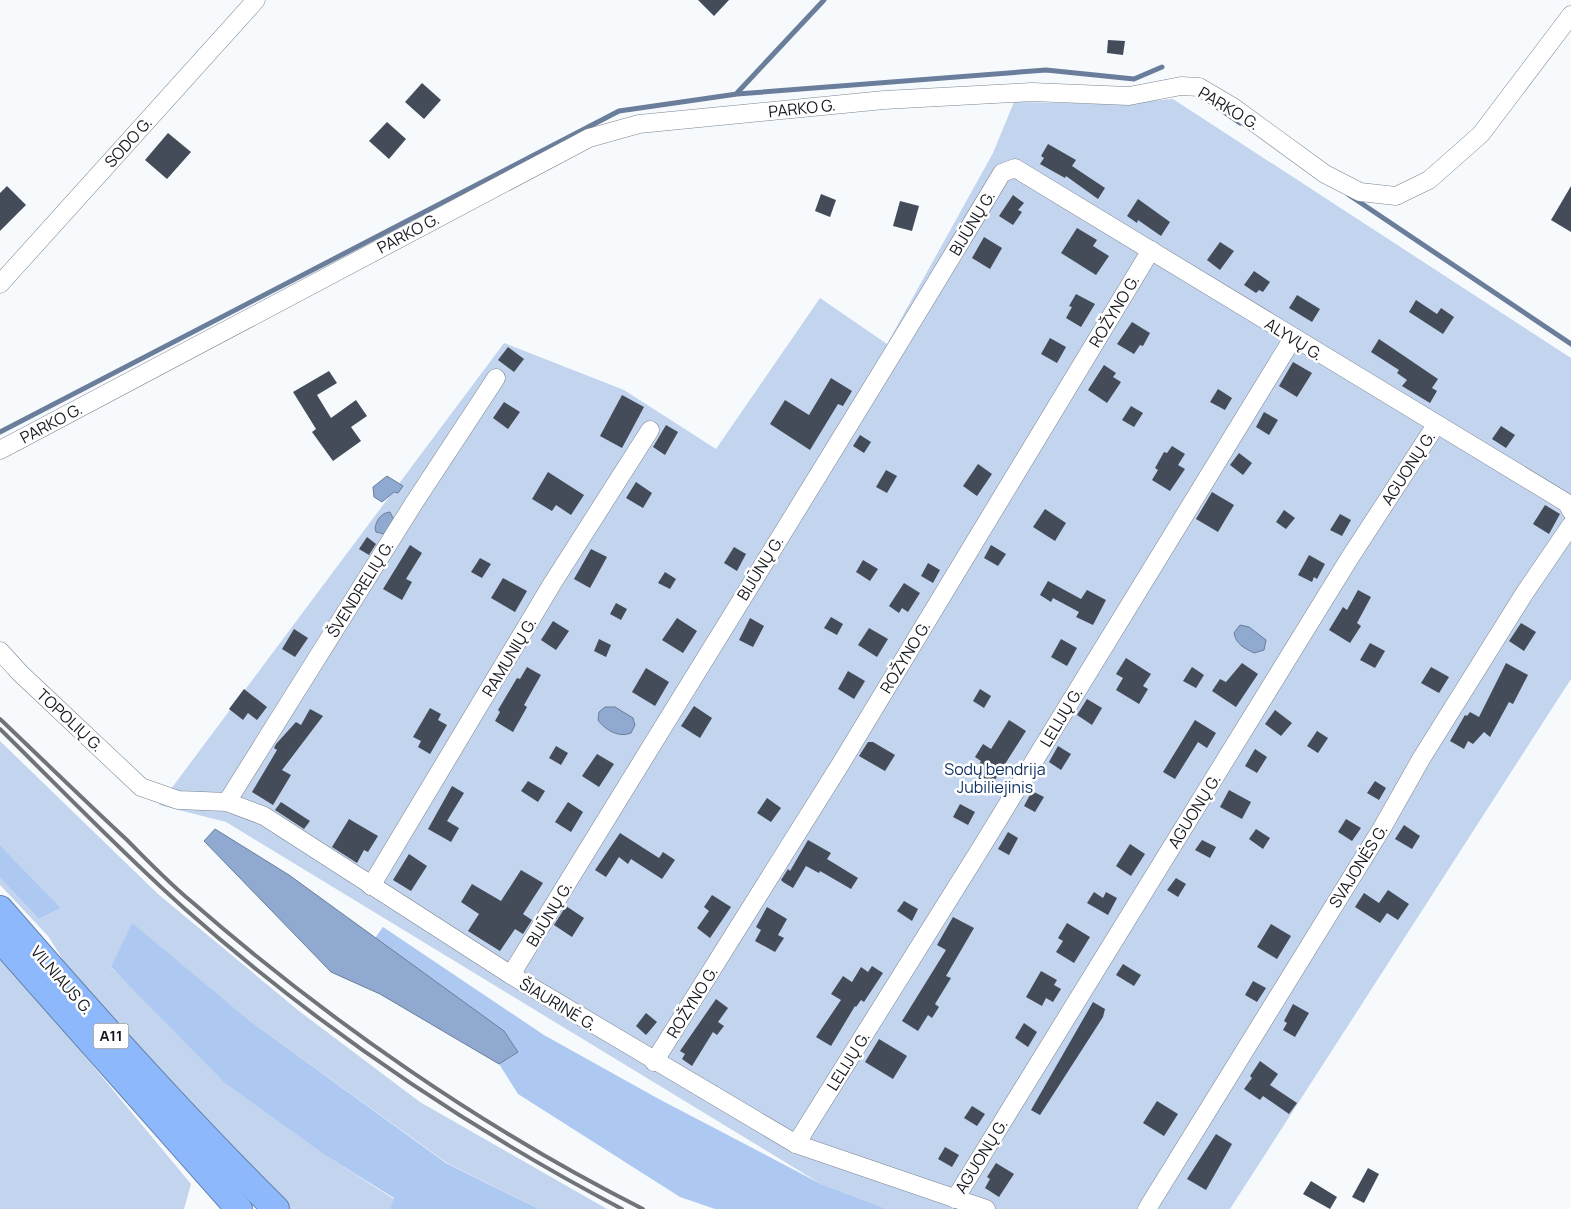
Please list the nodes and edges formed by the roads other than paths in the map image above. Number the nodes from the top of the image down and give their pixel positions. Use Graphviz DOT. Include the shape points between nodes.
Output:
graph roads {
  1 [pos="256,0"];
  2 [pos="1571,15"];
  3 [pos="1015,168"];
  4 [pos="1151,250"];
  5 [pos="0,284"];
  6 [pos="1293,338"];
  7 [pos="496,378"];
  8 [pos="1436,425"];
  9 [pos="650,430"];
  10 [pos="0,450"];
  11 [pos="1571,511"];
  12 [pos="1571,525"];
  13 [pos="0,651"];
  14 [pos="141,787"];
  15 [pos="227,802"];
  16 [pos="370,886"];
  17 [pos="0,909"];
  18 [pos="0,939"];
  19 [pos="511,975"];
  20 [pos="654,1062"];
  21 [pos="796,1144"];
  22 [pos="217,1168"];
  23 [pos="955,1199"];
  24 [pos="239,1209"];
  25 [pos="276,1209"];
  26 [pos="986,1209"];
  27 [pos="1147,1209"];
  1 -- 5 [label="street, SODO G."];
  2 -- 10 [label="street, PARKO G." via="1481,134 1429,180 1396,196 1360,192 1325,174 1233,107 1199,87 1181,86 1129,96 1032,92 884,100 640,124 589,138"];
  3 -- 4 [label="street, ALYVŲ G."];
  3 -- 19 [label="street, BIJŪNŲ G." via="1002,173"];
  4 -- 6 [label="street, ALYVŲ G."];
  4 -- 20 [label="street, ROŽYNO G." via="840,765"];
  6 -- 8 [label="street, ALYVŲ G."];
  6 -- 21 [label="street, LELIJŲ G."];
  7 -- 15 [label="street, ŠVENDRELIŲ G." via="408,512"];
  8 -- 11 [label="street, ALYVŲ G." via="1567,503"];
  8 -- 23 [label="street, AGUONŲ G." via="1344,567"];
  9 -- 16 [label="street, RAMUNIŲ G." via="552,584"];
  12 -- 27 [label="street, SVAJONĖS G." via="1421,759 1382,828"];
  13 -- 14 [label="street, TOPOLIŲ G."];
  14 -- 15 [label="street, ŠIAURINĖ G." via="178,800"];
  15 -- 16 [label="street, ŠIAURINĖ G." via="264,816"];
  16 -- 19 [label="street, ŠIAURINĖ G."];
  17 -- 22 [label="highway, VILNIAUS G. / A11" via="105,1029"];
  18 -- 22 [label="highway, VILNIAUS G. / A11"];
  19 -- 20 [label="street, ŠIAURINĖ G."];
  20 -- 21 [label="street, ŠIAURINĖ G."];
  21 -- 23 [label="street, ŠIAURINĖ G."];
  22 -- 24 [label="highway, A11"];
  22 -- 25 [label="highway, A11"];
  23 -- 26 [label="street, ŠIAURINĖ G."];
}
